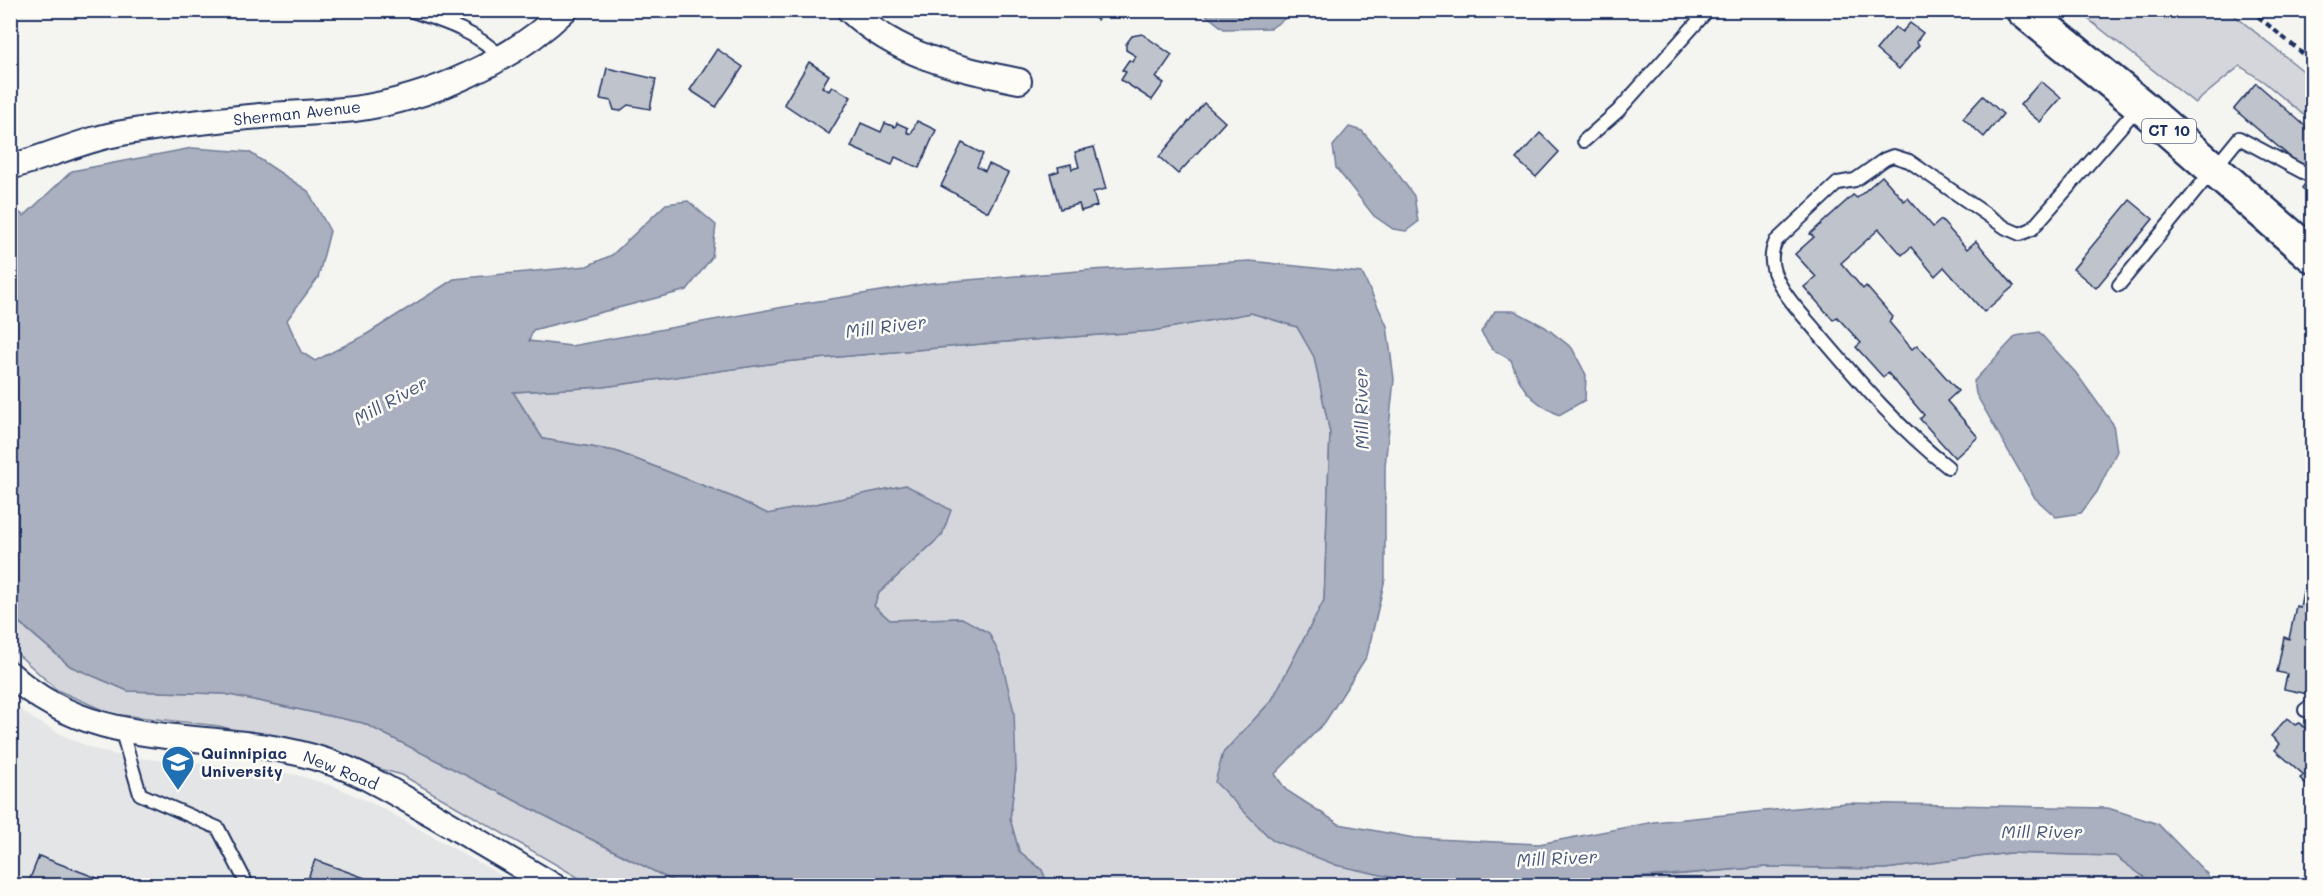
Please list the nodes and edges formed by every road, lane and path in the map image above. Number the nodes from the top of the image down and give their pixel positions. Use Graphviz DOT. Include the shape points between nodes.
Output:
graph roads {
  1 [pos="409,10"];
  2 [pos="565,10"];
  3 [pos="849,10"];
  4 [pos="1708,10"];
  5 [pos="2023,10"];
  6 [pos="2250,10"];
  7 [pos="502,58"];
  8 [pos="2313,61"];
  9 [pos="1019,81"];
  10 [pos="2140,105"];
  11 [pos="1584,141"];
  12 [pos="10,167"];
  13 [pos="2213,169"];
  14 [pos="2313,177"];
  15 [pos="2313,255"];
  16 [pos="2119,285"];
  17 [pos="1948,467"];
  18 [pos="10,674"];
  19 [pos="121,729"];
  20 [pos="248,885"];
  21 [pos="554,885"];
  1 -- 7 [label="lane" via="479,38"];
  2 -- 7 [label="street, Sherman Avenue" via="548,27"];
  3 -- 9 [label="street" via="864,25 907,51 956,68"];
  4 -- 11 [label="lane" via="1618,111"];
  5 -- 10 [label="highway, CT 10"];
  6 -- 8 [label="path"];
  7 -- 12 [label="street, Sherman Avenue" via="461,78 403,98 356,108 125,132"];
  10 -- 13 [label="highway, CT 10"];
  10 -- 17 [label="lane" via="2032,229 2020,234 1909,161 1893,156 1855,180 1838,183 1776,241 1771,251 1772,263 1791,301 1921,446"];
  13 -- 14 [label="lane" via="2239,138"];
  13 -- 15 [label="highway, CT 10"];
  13 -- 16 [label="lane"];
  18 -- 19 [label="street, New Road" via="73,716"];
  19 -- 20 [label="lane" via="140,794 218,828"];
  19 -- 21 [label="street, New Road" via="294,752 327,761 364,776"];
}
